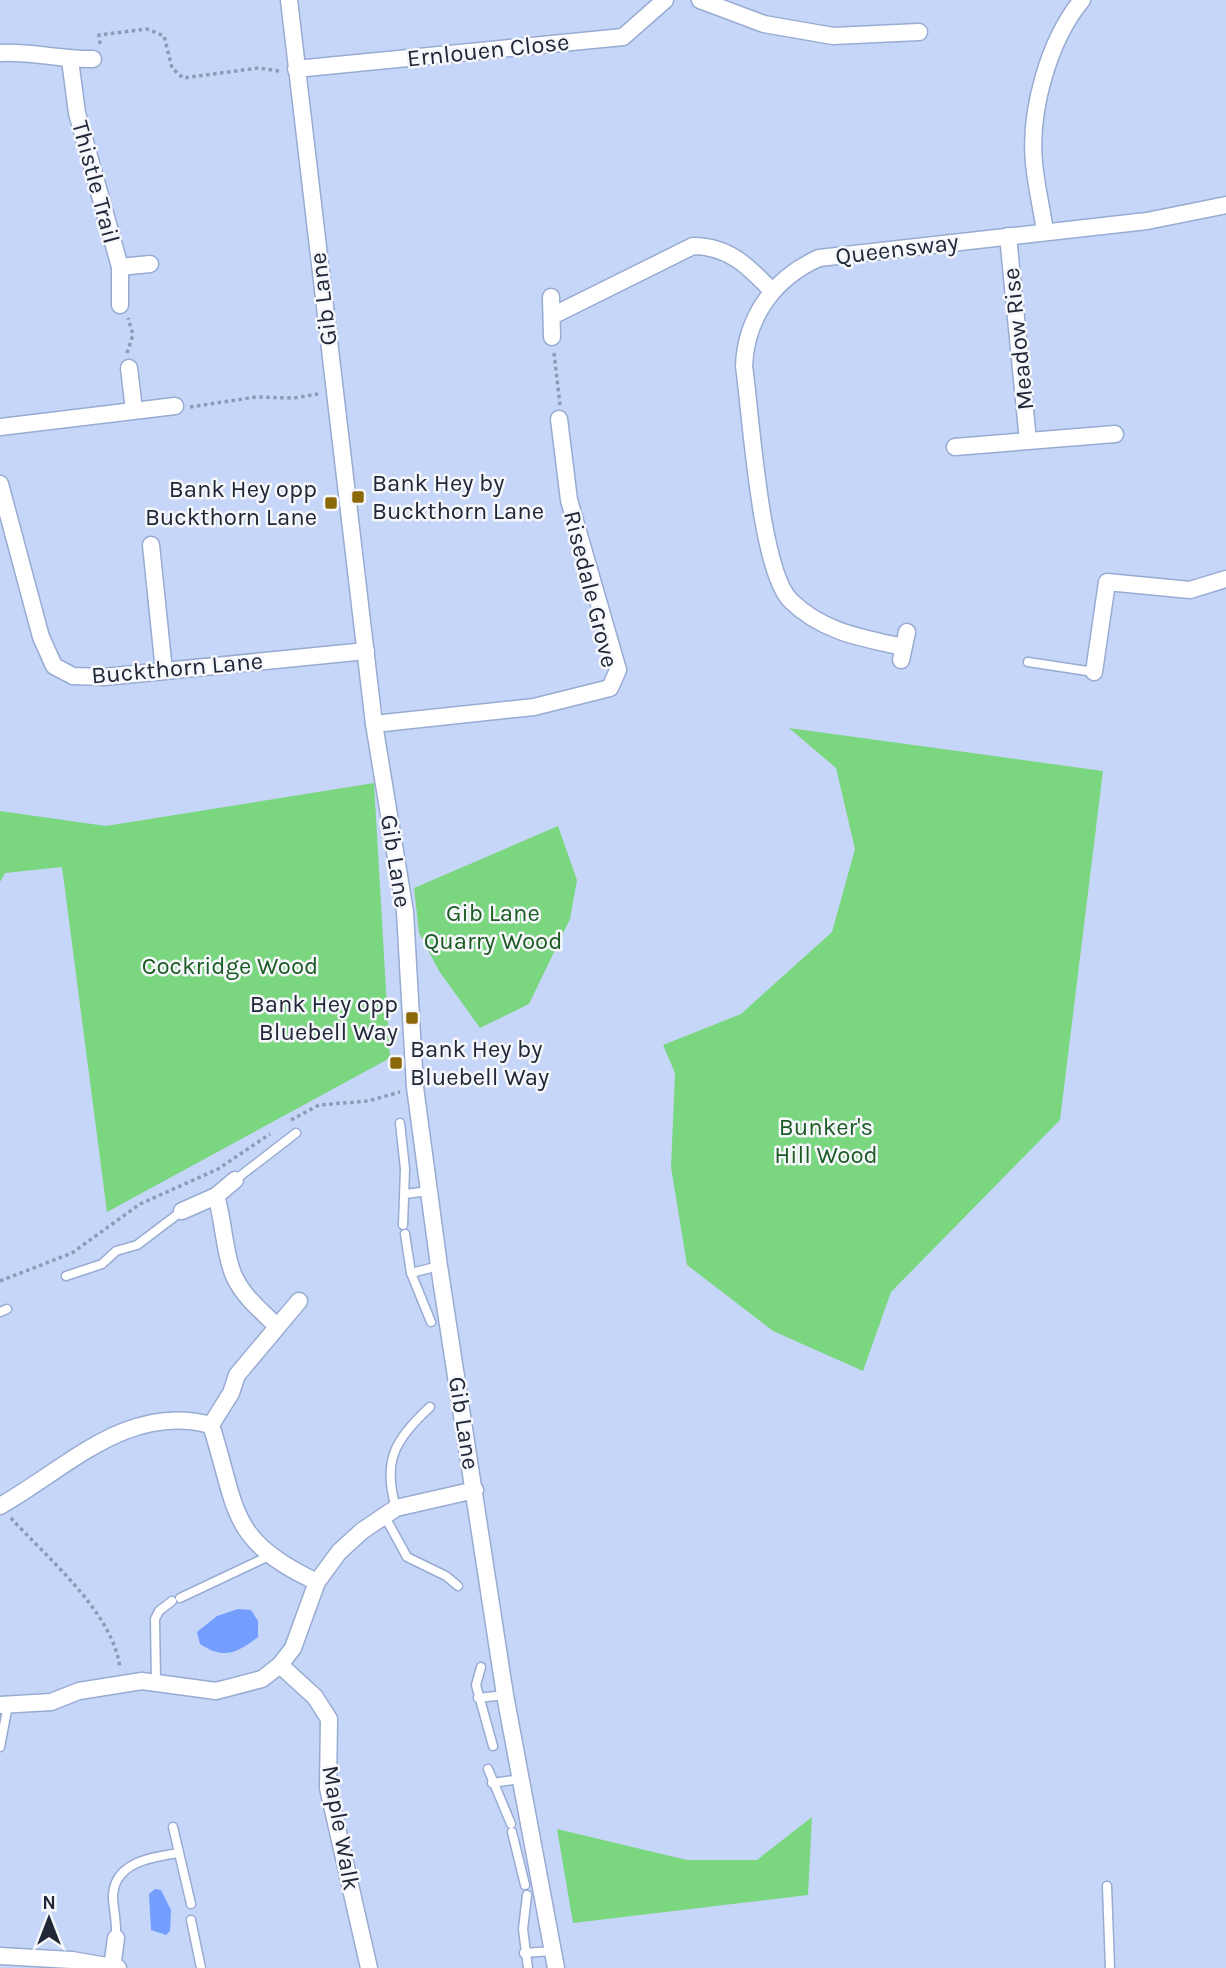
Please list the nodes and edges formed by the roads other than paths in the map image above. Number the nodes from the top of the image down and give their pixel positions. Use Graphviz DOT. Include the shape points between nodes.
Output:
graph roads {
  1 [pos="289,0"];
  2 [pos="666,0"];
  3 [pos="700,0"];
  4 [pos="1082,0"];
  5 [pos="919,32"];
  6 [pos="0,54"];
  7 [pos="93,59"];
  8 [pos="70,60"];
  9 [pos="296,69"];
  10 [pos="1226,205"];
  11 [pos="1045,232"];
  12 [pos="1008,236"];
  13 [pos="150,264"];
  14 [pos="120,267"];
  15 [pos="772,291"];
  16 [pos="551,297"];
  17 [pos="120,305"];
  18 [pos="552,316"];
  19 [pos="552,337"];
  20 [pos="129,368"];
  21 [pos="175,406"];
  22 [pos="134,410"];
  23 [pos="559,419"];
  24 [pos="0,427"];
  25 [pos="1115,434"];
  26 [pos="1028,441"];
  27 [pos="954,447"];
  28 [pos="0,484"];
  29 [pos="151,545"];
  30 [pos="1226,579"];
  31 [pos="904,646"];
  32 [pos="366,651"];
  33 [pos="1028,662"];
  34 [pos="164,671"];
  35 [pos="1094,672"];
  36 [pos="374,724"];
  37 [pos="400,1123"];
  38 [pos="296,1133"];
  39 [pos="235,1180"];
  40 [pos="429,1191"];
  41 [pos="405,1194"];
  42 [pos="216,1196"];
  43 [pos="182,1211"];
  44 [pos="439,1266"];
  45 [pos="411,1273"];
  46 [pos="66,1276"];
  47 [pos="299,1301"];
  48 [pos="431,1322"];
  49 [pos="277,1326"];
  50 [pos="430,1407"];
  51 [pos="211,1426"];
  52 [pos="475,1490"];
  53 [pos="4,1511"];
  54 [pos="390,1511"];
  55 [pos="269,1556"];
  56 [pos="317,1582"];
  57 [pos="458,1586"];
  58 [pos="280,1665"];
  59 [pos="481,1667"];
  60 [pos="156,1682"];
  61 [pos="505,1695"];
  62 [pos="478,1698"];
  63 [pos="4,1705"];
  64 [pos="493,1746"];
  65 [pos="0,1747"];
  66 [pos="488,1769"];
  67 [pos="521,1779"];
  68 [pos="492,1783"];
  69 [pos="173,1827"];
  70 [pos="179,1853"];
  71 [pos="536,1854"];
  72 [pos="516,1857"];
  73 [pos="1107,1886"];
  74 [pos="191,1903"];
  75 [pos="191,1920"];
  76 [pos="116,1938"];
  77 [pos="552,1951"];
  78 [pos="524,1953"];
  79 [pos="0,1956"];
  80 [pos="114,1968"];
  81 [pos="201,1968"];
  82 [pos="369,1968"];
  83 [pos="528,1968"];
  84 [pos="556,1968"];
  85 [pos="1110,1968"];
  1 -- 9 [label="street, Gib Lane"];
  2 -- 9 [label="street, Ernlouen Close" via="623,37"];
  3 -- 5 [label="street" via="764,24 833,36"];
  4 -- 11 [label="street" via="1063,23 1040,92 1034,160"];
  6 -- 8 [label="street" via="40,53"];
  7 -- 8 [label="street"];
  8 -- 14 [label="street, Thistle Trail" via="77,113"];
  9 -- 32 [label="street, Gib Lane"];
  10 -- 11 [label="street, Queensway" via="1147,221"];
  11 -- 12 [label="street, Queensway"];
  12 -- 15 [label="street, Queensway" via="819,258"];
  12 -- 26 [label="street, Meadow Rise"];
  13 -- 14 [label="street"];
  14 -- 17 [label="street, Thistle Trail"];
  15 -- 18 [label="street" via="733,255 693,246"];
  15 -- 31 [label="street, Queensway" via="753,319 744,366 773,568 789,599 809,616 844,634"];
  16 -- 18 [label="street"];
  18 -- 19 [label="street"];
  20 -- 22 [label="street"];
  21 -- 22 [label="street"];
  22 -- 24 [label="street"];
  23 -- 36 [label="street, Risedale Grove" via="569,500 618,670 610,688 534,708"];
  25 -- 26 [label="street, Meadow Rise"];
  26 -- 27 [label="street, Meadow Rise"];
  28 -- 34 [label="street, Buckthorn Lane" via="41,637 54,666 73,676"];
  29 -- 34 [label="street"];
  30 -- 35 [label="street" via="1190,590 1107,582"];
  32 -- 34 [label="street, Buckthorn Lane"];
  32 -- 36 [label="street, Gib Lane"];
  33 -- 35 [label="lane"];
  36 -- 40 [label="street, Gib Lane" via="405,912 415,1087"];
  37 -- 41 [label="lane"];
  38 -- 39 [label="lane"];
  39 -- 42 [label="street"];
  40 -- 41 [label="lane"];
  40 -- 44 [label="street, Gib Lane"];
  41 -- 45 [label="lane" via="404,1230"];
  42 -- 43 [label="street"];
  42 -- 49 [label="street" via="234,1276 244,1294"];
  43 -- 46 [label="lane" via="137,1245"];
  44 -- 45 [label="lane"];
  44 -- 52 [label="street, Gib Lane"];
  45 -- 48 [label="lane"];
  47 -- 49 [label="street"];
  49 -- 51 [label="street" via="237,1375"];
  50 -- 54 [label="lane" via="411,1424 394,1453 388,1484"];
  51 -- 53 [label="street" via="173,1419 98,1442"];
  51 -- 55 [label="street" via="227,1488 245,1531"];
  52 -- 54 [label="street"];
  52 -- 61 [label="street, Gib Lane"];
  54 -- 56 [label="street" via="339,1552"];
  54 -- 57 [label="lane" via="407,1557"];
  55 -- 56 [label="street"];
  55 -- 60 [label="lane" via="159,1611 155,1619"];
  56 -- 58 [label="street" via="292,1648"];
  58 -- 60 [label="street" via="262,1679 216,1691"];
  58 -- 82 [label="street, Maple Walk" via="315,1697 329,1719 328,1788"];
  59 -- 62 [label="lane" via="476,1678"];
  60 -- 63 [label="street" via="79,1691 51,1702"];
  61 -- 62 [label="lane"];
  61 -- 67 [label="street, Gib Lane"];
  62 -- 64 [label="lane"];
  63 -- 65 [label="lane"];
  66 -- 68 [label="lane"];
  67 -- 68 [label="lane"];
  67 -- 71 [label="street, Gib Lane"];
  68 -- 72 [label="lane" via="511,1828"];
  69 -- 70 [label="lane"];
  70 -- 74 [label="lane"];
  70 -- 76 [label="lane" via="142,1860 122,1873 113,1888"];
  71 -- 72 [label="lane"];
  71 -- 77 [label="street, Gib Lane"];
  72 -- 78 [label="lane" via="526,1890"];
  73 -- 85 [label="lane"];
  75 -- 81 [label="lane"];
  76 -- 80 [label="street"];
  77 -- 78 [label="lane"];
  77 -- 84 [label="street, Gib Lane"];
  78 -- 83 [label="lane"];
  79 -- 80 [label="street" via="72,1960"];
}
